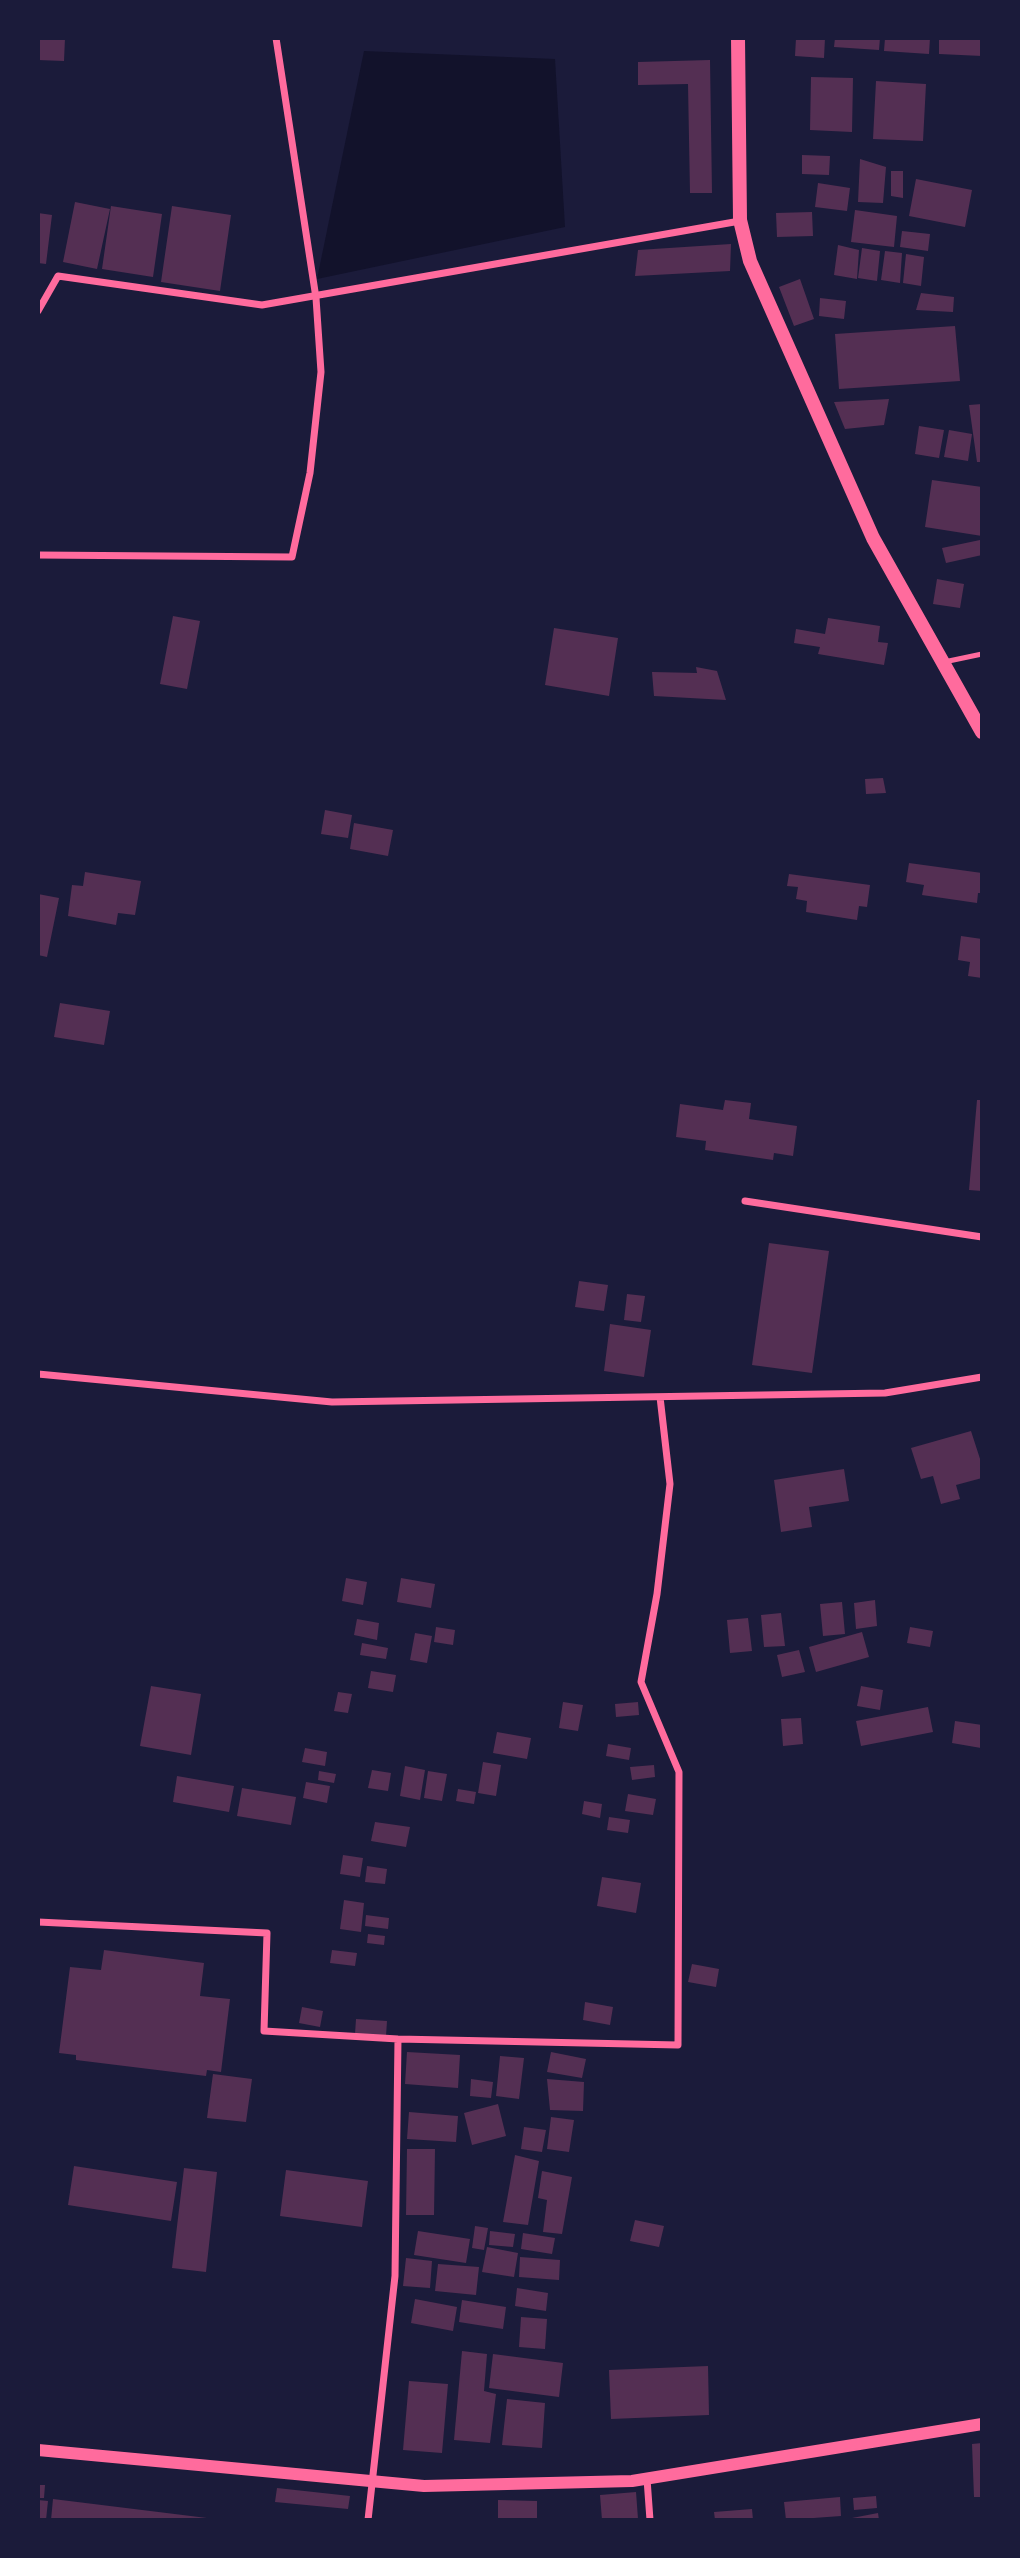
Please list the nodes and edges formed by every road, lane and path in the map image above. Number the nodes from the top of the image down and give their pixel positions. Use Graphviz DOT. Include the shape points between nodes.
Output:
graph roads {
  1 [pos="276,38"];
  2 [pos="738,38"];
  3 [pos="740,220"];
  4 [pos="316,298"];
  5 [pos="38,311"];
  6 [pos="38,555"];
  7 [pos="982,654"];
  8 [pos="943,662"];
  9 [pos="982,732"];
  10 [pos="745,1201"];
  11 [pos="982,1237"];
  12 [pos="38,1374"];
  13 [pos="982,1377"];
  14 [pos="660,1397"];
  15 [pos="38,1922"];
  16 [pos="398,2039"];
  17 [pos="982,2424"];
  18 [pos="38,2450"];
  19 [pos="647,2479"];
  20 [pos="373,2482"];
  21 [pos="368,2519"];
  22 [pos="650,2519"];
  1 -- 4 [label="street"];
  2 -- 3 [label="main road"];
  3 -- 4 [label="street"];
  3 -- 8 [label="main road" via="750,261 873,538"];
  4 -- 5 [label="street" via="262,306 58,276"];
  4 -- 6 [label="street" via="321,372 310,473 292,557"];
  7 -- 8 [label="lane"];
  8 -- 9 [label="main road"];
  10 -- 11 [label="street"];
  12 -- 14 [label="street" via="332,1402"];
  13 -- 14 [label="street" via="885,1393"];
  14 -- 16 [label="street" via="670,1484 641,1682 679,1772 678,2045"];
  15 -- 16 [label="street" via="267,1933 264,2032"];
  16 -- 20 [label="street" via="395,2276"];
  17 -- 19 [label="street"];
  18 -- 20 [label="street"];
  19 -- 20 [label="street" via="424,2486"];
  19 -- 22 [label="street"];
  20 -- 21 [label="street"];
}
